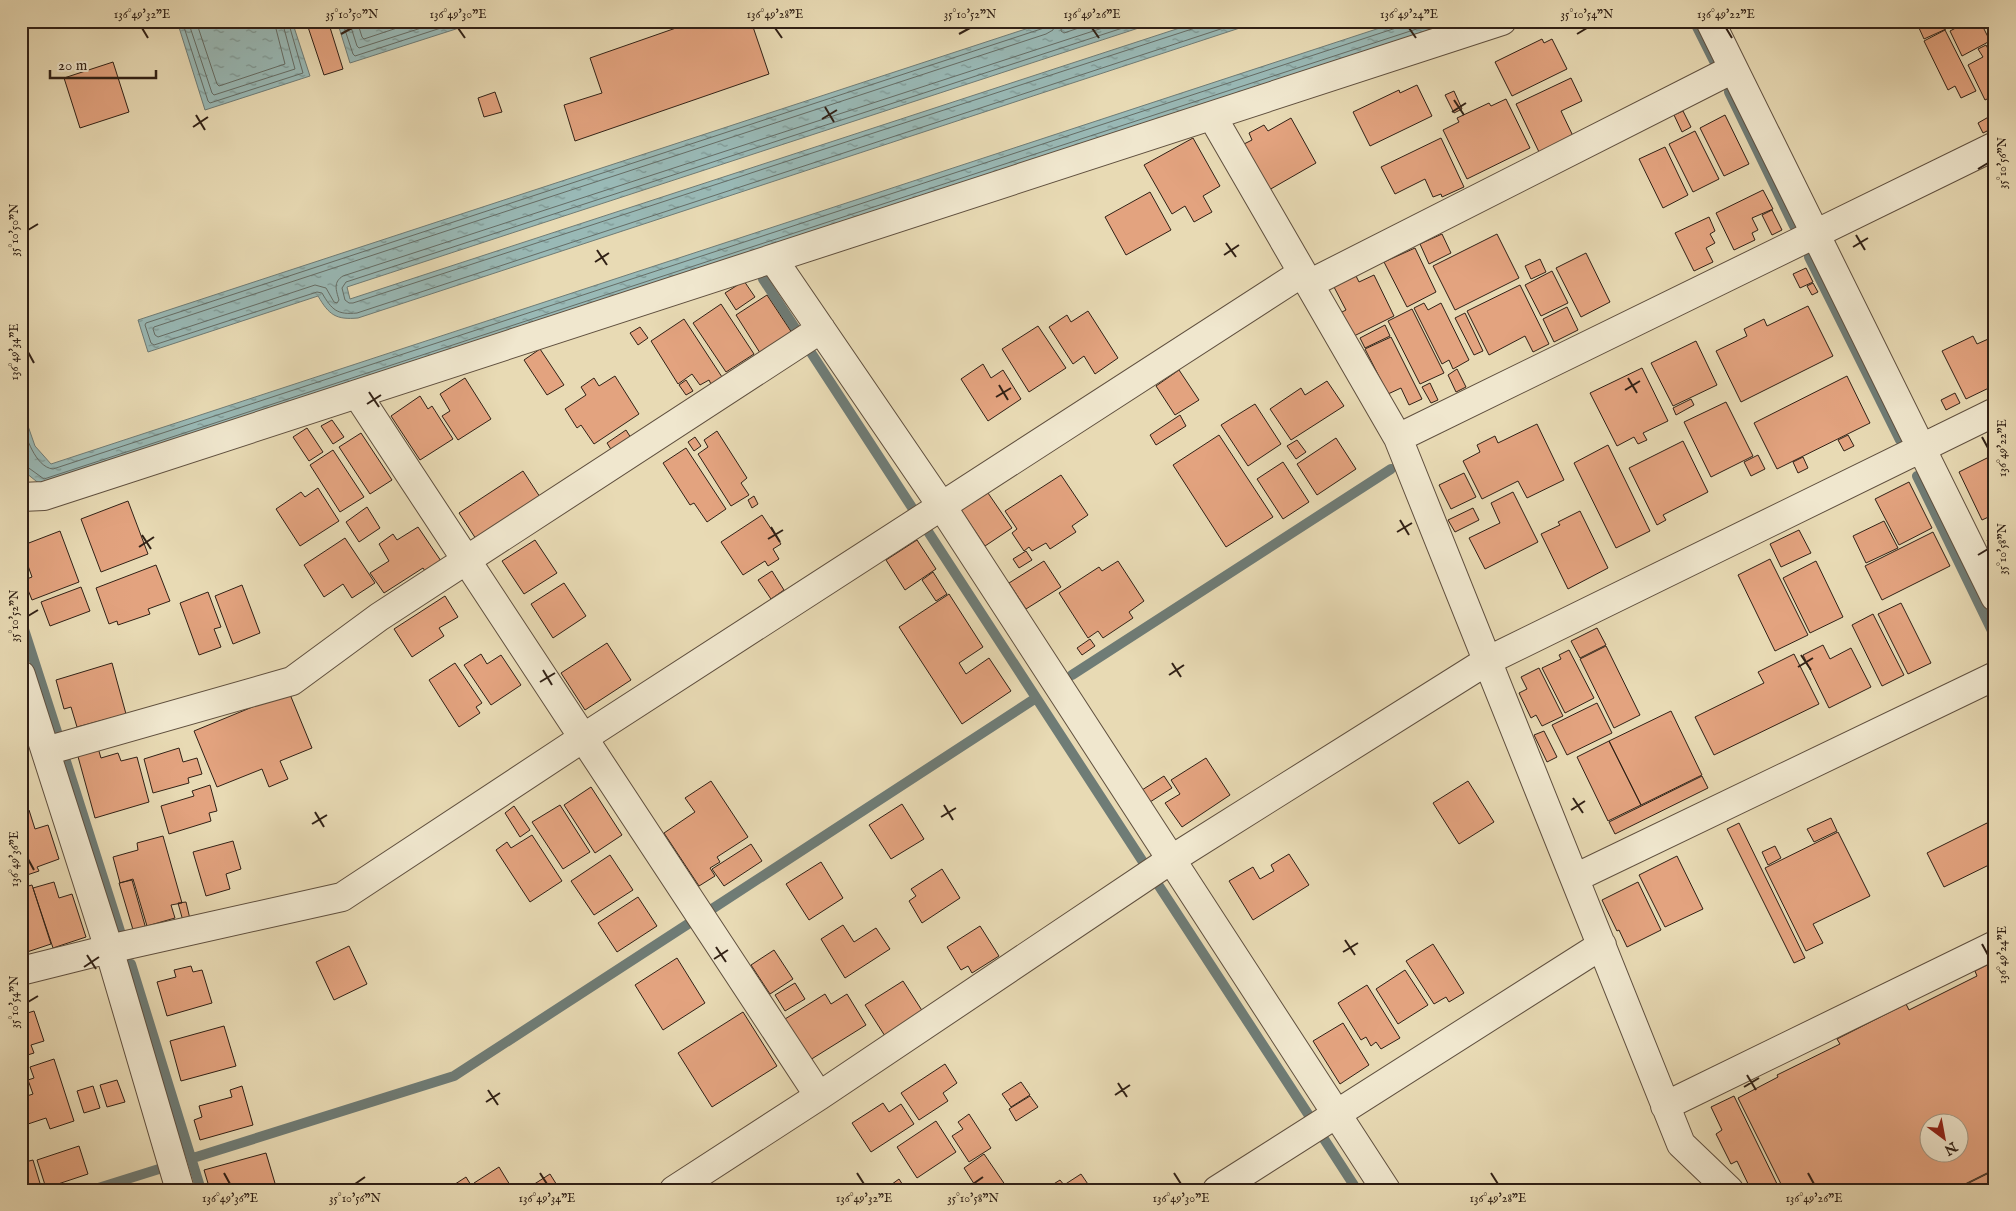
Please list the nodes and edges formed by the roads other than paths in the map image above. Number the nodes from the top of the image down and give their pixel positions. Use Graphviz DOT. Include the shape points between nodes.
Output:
graph roads {
  1 [pos="1502,21"];
  2 [pos="1710,21"];
  3 [pos="1733,69"];
  4 [pos="1212,116"];
  5 [pos="1995,146"];
  6 [pos="1815,234"];
  7 [pos="773,258"];
  8 [pos="1306,279"];
  9 [pos="821,329"];
  10 [pos="357,394"];
  11 [pos="1995,412"];
  12 [pos="1398,438"];
  13 [pos="1921,448"];
  14 [pos="21,497"];
  15 [pos="941,505"];
  16 [pos="466,560"];
  17 [pos="1995,597"];
  18 [pos="1487,661"];
  19 [pos="21,675"];
  20 [pos="1995,676"];
  21 [pos="582,738"];
  22 [pos="46,751"];
  23 [pos="1172,859"];
  24 [pos="1575,878"];
  25 [pos="1602,945"];
  26 [pos="1995,945"];
  27 [pos="109,950"];
  28 [pos="21,971"];
  29 [pos="819,1096"];
  30 [pos="1665,1106"];
  31 [pos="1335,1113"];
  32 [pos="180,1190"];
  33 [pos="674,1190"];
  34 [pos="1217,1190"];
  35 [pos="1386,1190"];
  36 [pos="1729,1190"];
  1 -- 4 [label="street"];
  2 -- 3 [label="street"];
  3 -- 6 [label="street"];
  3 -- 8 [label="street"];
  4 -- 7 [label="street"];
  4 -- 8 [label="street"];
  5 -- 6 [label="street"];
  6 -- 12 [label="street"];
  6 -- 13 [label="street"];
  7 -- 9 [label="street"];
  7 -- 10 [label="street"];
  8 -- 12 [label="street"];
  8 -- 15 [label="street"];
  9 -- 15 [label="street"];
  9 -- 16 [label="street"];
  10 -- 14 [label="street" via="44,496"];
  10 -- 16 [label="street"];
  11 -- 13 [label="street"];
  12 -- 18 [label="street"];
  13 -- 17 [label="street"];
  13 -- 18 [label="street"];
  15 -- 21 [label="street"];
  15 -- 23 [label="street"];
  16 -- 21 [label="street"];
  16 -- 22 [label="street" via="379,617 292,681"];
  18 -- 23 [label="street"];
  18 -- 24 [label="street"];
  19 -- 22 [label="street"];
  20 -- 24 [label="street"];
  21 -- 27 [label="street" via="342,898"];
  21 -- 29 [label="street"];
  22 -- 27 [label="street"];
  23 -- 29 [label="street"];
  23 -- 31 [label="street"];
  24 -- 25 [label="street"];
  25 -- 30 [label="street"];
  25 -- 31 [label="street"];
  26 -- 30 [label="street"];
  27 -- 28 [label="street"];
  27 -- 32 [label="street"];
  29 -- 33 [label="street"];
  30 -- 36 [label="street" via="1681,1144"];
  31 -- 34 [label="street"];
  31 -- 35 [label="street"];
}
